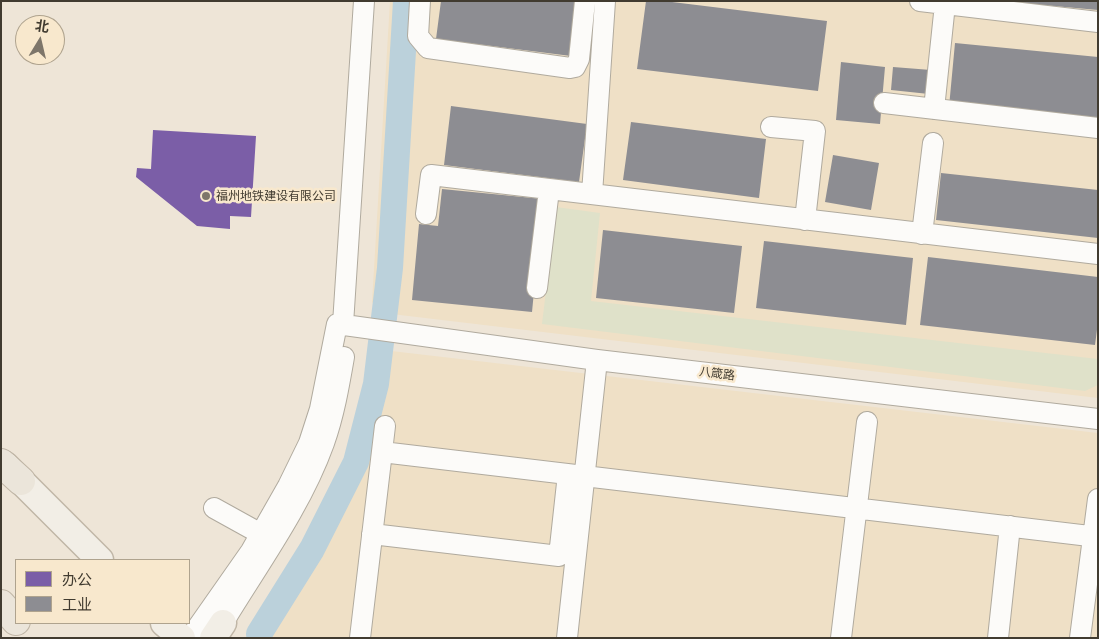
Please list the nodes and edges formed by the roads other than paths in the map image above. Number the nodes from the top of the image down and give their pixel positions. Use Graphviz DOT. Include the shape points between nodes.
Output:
graph roads {
  1 [pos="364,1"];
  2 [pos="420,1"];
  3 [pos="584,1"];
  4 [pos="605,1"];
  5 [pos="920,1"];
  6 [pos="946,4"];
  7 [pos="1098,22"];
  8 [pos="884,103"];
  9 [pos="934,109"];
  10 [pos="772,126"];
  11 [pos="1098,128"];
  12 [pos="933,143"];
  13 [pos="549,190"];
  14 [pos="592,194"];
  15 [pos="426,214"];
  16 [pos="805,220"];
  17 [pos="922,234"];
  18 [pos="1098,254"];
  19 [pos="537,288"];
  20 [pos="350,326"];
  21 [pos="597,360"];
  22 [pos="1098,419"];
  23 [pos="866,422"];
  24 [pos="385,426"];
  25 [pos="382,452"];
  26 [pos="8,468"];
  27 [pos="576,475"];
  28 [pos="1098,499"];
  29 [pos="214,508"];
  30 [pos="857,508"];
  31 [pos="1010,526"];
  32 [pos="261,534"];
  33 [pos="372,534"];
  34 [pos="1095,536"];
  35 [pos="99,559"];
  36 [pos="1,604"];
  37 [pos="15,620"];
  38 [pos="19,624"];
  39 [pos="165,624"];
  40 [pos="218,631"];
  41 [pos="30,638"];
  42 [pos="182,638"];
  43 [pos="190,638"];
  44 [pos="360,638"];
  45 [pos="567,638"];
  46 [pos="841,638"];
  47 [pos="998,638"];
  48 [pos="1080,638"];
  1 -- 20 [label="street"];
  2 -- 3 [label="street" via="418,36 428,48 570,68 579,59"];
  4 -- 14 [label="street"];
  5 -- 6 [label="street"];
  6 -- 7 [label="street"];
  6 -- 9 [label="street"];
  8 -- 9 [label="street"];
  9 -- 11 [label="street"];
  10 -- 16 [label="street" via="815,130"];
  12 -- 17 [label="street"];
  13 -- 14 [label="street"];
  13 -- 15 [label="street" via="430,175"];
  13 -- 19 [label="street"];
  14 -- 16 [label="street"];
  16 -- 17 [label="street"];
  17 -- 18 [label="street"];
  20 -- 21 [label="street, 八箴路"];
  20 -- 32 [label="street" via="310,443"];
  20 -- 40 [label="street" via="336,402 314,467"];
  21 -- 22 [label="street, 八箴路"];
  21 -- 27 [label="street"];
  23 -- 30 [label="street"];
  24 -- 25 [label="street"];
  25 -- 27 [label="street"];
  25 -- 33 [label="street"];
  26 -- 35 [label="main road"];
  27 -- 30 [label="street"];
  27 -- 33 [label="street" via="559,556"];
  27 -- 45 [label="street"];
  28 -- 34 [label="street"];
  29 -- 32 [label="street"];
  30 -- 31 [label="street"];
  30 -- 46 [label="street"];
  31 -- 34 [label="street"];
  31 -- 47 [label="street"];
  32 -- 43 [label="street" via="228,587"];
  33 -- 44 [label="street"];
  34 -- 48 [label="street"];
  36 -- 37 [label="highway"];
  38 -- 41 [label="highway"];
  39 -- 42 [label="main road"];
}
